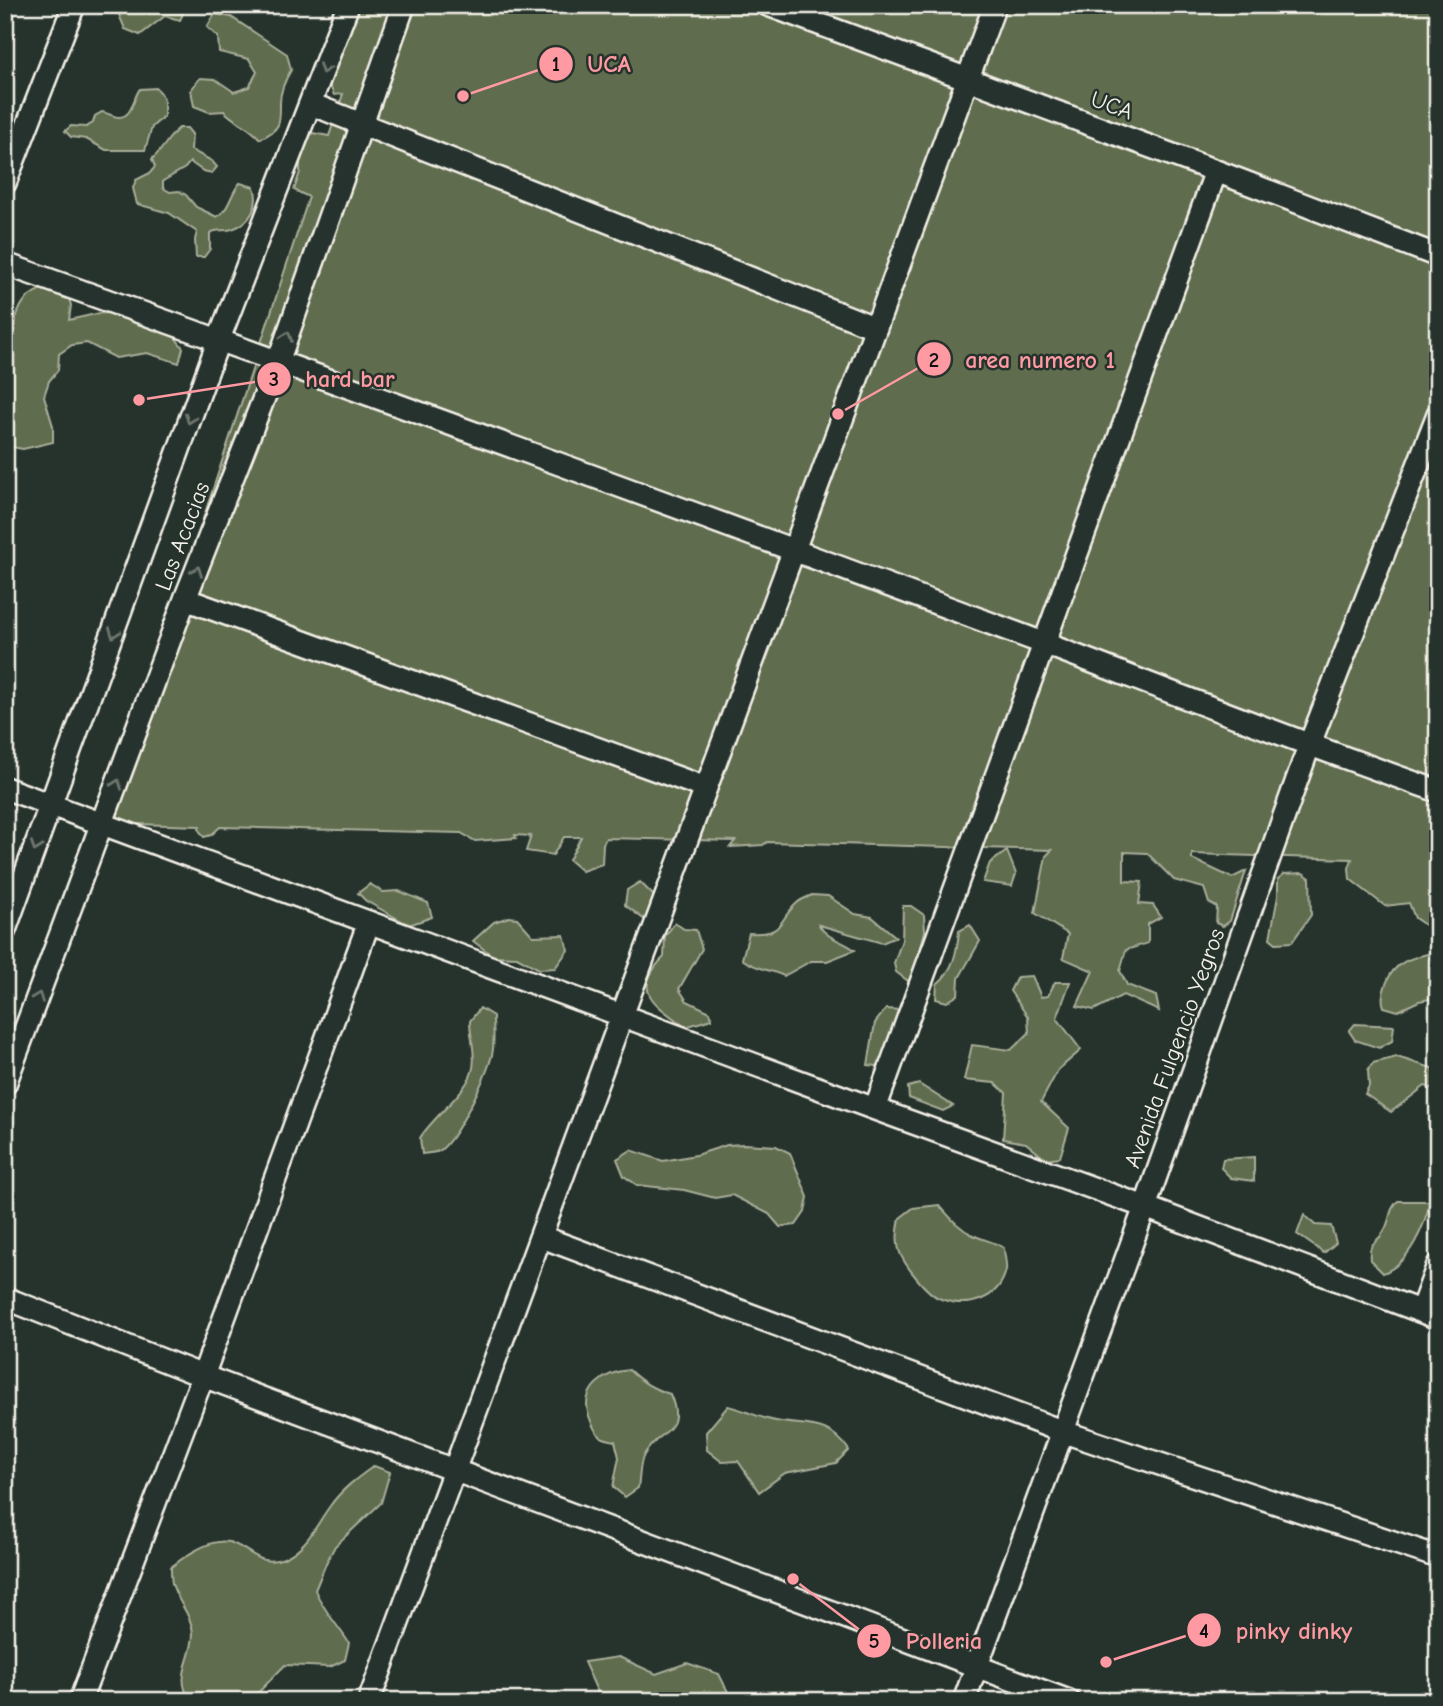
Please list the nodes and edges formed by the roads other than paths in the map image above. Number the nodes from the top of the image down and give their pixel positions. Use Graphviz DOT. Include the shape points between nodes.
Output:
graph roads {
  1 [pos="74,5"];
  2 [pos="348,5"];
  3 [pos="404,5"];
  4 [pos="768,5"];
  5 [pos="995,5"];
  6 [pos="968,79"];
  7 [pos="312,104"];
  8 [pos="361,124"];
  9 [pos="1216,171"];
  10 [pos="5,183"];
  11 [pos="1438,256"];
  12 [pos="5,264"];
  13 [pos="876,328"];
  14 [pos="219,340"];
  15 [pos="278,362"];
  16 [pos="1438,414"];
  17 [pos="793,552"];
  18 [pos="186,599"];
  19 [pos="1045,644"];
  20 [pos="1309,746"];
  21 [pos="5,788"];
  22 [pos="706,788"];
  23 [pos="1438,791"];
  24 [pos="52,805"];
  25 [pos="103,823"];
  26 [pos="369,922"];
  27 [pos="5,930"];
  28 [pos="622,1016"];
  29 [pos="5,1084"];
  30 [pos="876,1110"];
  31 [pos="1145,1207"];
  32 [pos="542,1237"];
  33 [pos="1438,1265"];
  34 [pos="5,1298"];
  35 [pos="1429,1314"];
  36 [pos="202,1376"];
  37 [pos="1064,1432"];
  38 [pos="454,1471"];
  39 [pos="1438,1557"];
  40 [pos="978,1667"];
  41 [pos="80,1701"];
  42 [pos="369,1701"];
  43 [pos="964,1701"];
  44 [pos="1069,1701"];
  1 -- 10 [label="street"];
  2 -- 7 [label="street, Las Acacias, one-way"];
  3 -- 8 [label="street, Las Acacias"];
  4 -- 6 [label="street, UCA"];
  5 -- 6 [label="street"];
  6 -- 9 [label="street, UCA"];
  6 -- 13 [label="street"];
  7 -- 8 [label="street"];
  7 -- 14 [label="street, Las Acacias"];
  8 -- 13 [label="street"];
  15 -- 8 [label="street, Las Acacias, one-way"];
  9 -- 11 [label="street, UCA"];
  9 -- 19 [label="street"];
  12 -- 14 [label="street"];
  13 -- 17 [label="street"];
  14 -- 15 [label="street"];
  14 -- 24 [label="street, Las Acacias, one-way"];
  15 -- 17 [label="street"];
  18 -- 15 [label="street, Las Acacias, one-way"];
  16 -- 20 [label="street, Avenida Fulgencio Yegros"];
  17 -- 19 [label="street"];
  17 -- 22 [label="street"];
  18 -- 22 [label="street"];
  25 -- 18 [label="street, Las Acacias, one-way"];
  19 -- 20 [label="street"];
  19 -- 30 [label="street"];
  20 -- 23 [label="street"];
  20 -- 31 [label="street, Avenida Fulgencio Yegros"];
  21 -- 24 [label="street"];
  22 -- 28 [label="street"];
  24 -- 25 [label="street"];
  24 -- 27 [label="street, Las Acacias, one-way"];
  25 -- 26 [label="street"];
  29 -- 25 [label="street, Las Acacias, one-way"];
  26 -- 28 [label="street"];
  26 -- 36 [label="street"];
  28 -- 30 [label="street"];
  28 -- 32 [label="street"];
  30 -- 31 [label="street"];
  31 -- 35 [label="street"];
  31 -- 37 [label="street, Avenida Fulgencio Yegros"];
  32 -- 37 [label="street"];
  32 -- 38 [label="street"];
  33 -- 35 [label="street"];
  34 -- 36 [label="street"];
  36 -- 38 [label="street"];
  36 -- 41 [label="street"];
  37 -- 39 [label="street"];
  37 -- 40 [label="street, Avenida Fulgencio Yegros"];
  38 -- 40 [label="street"];
  38 -- 42 [label="street"];
  40 -- 43 [label="street, Avenida Fulgencio Yegros"];
  40 -- 44 [label="street"];
}
